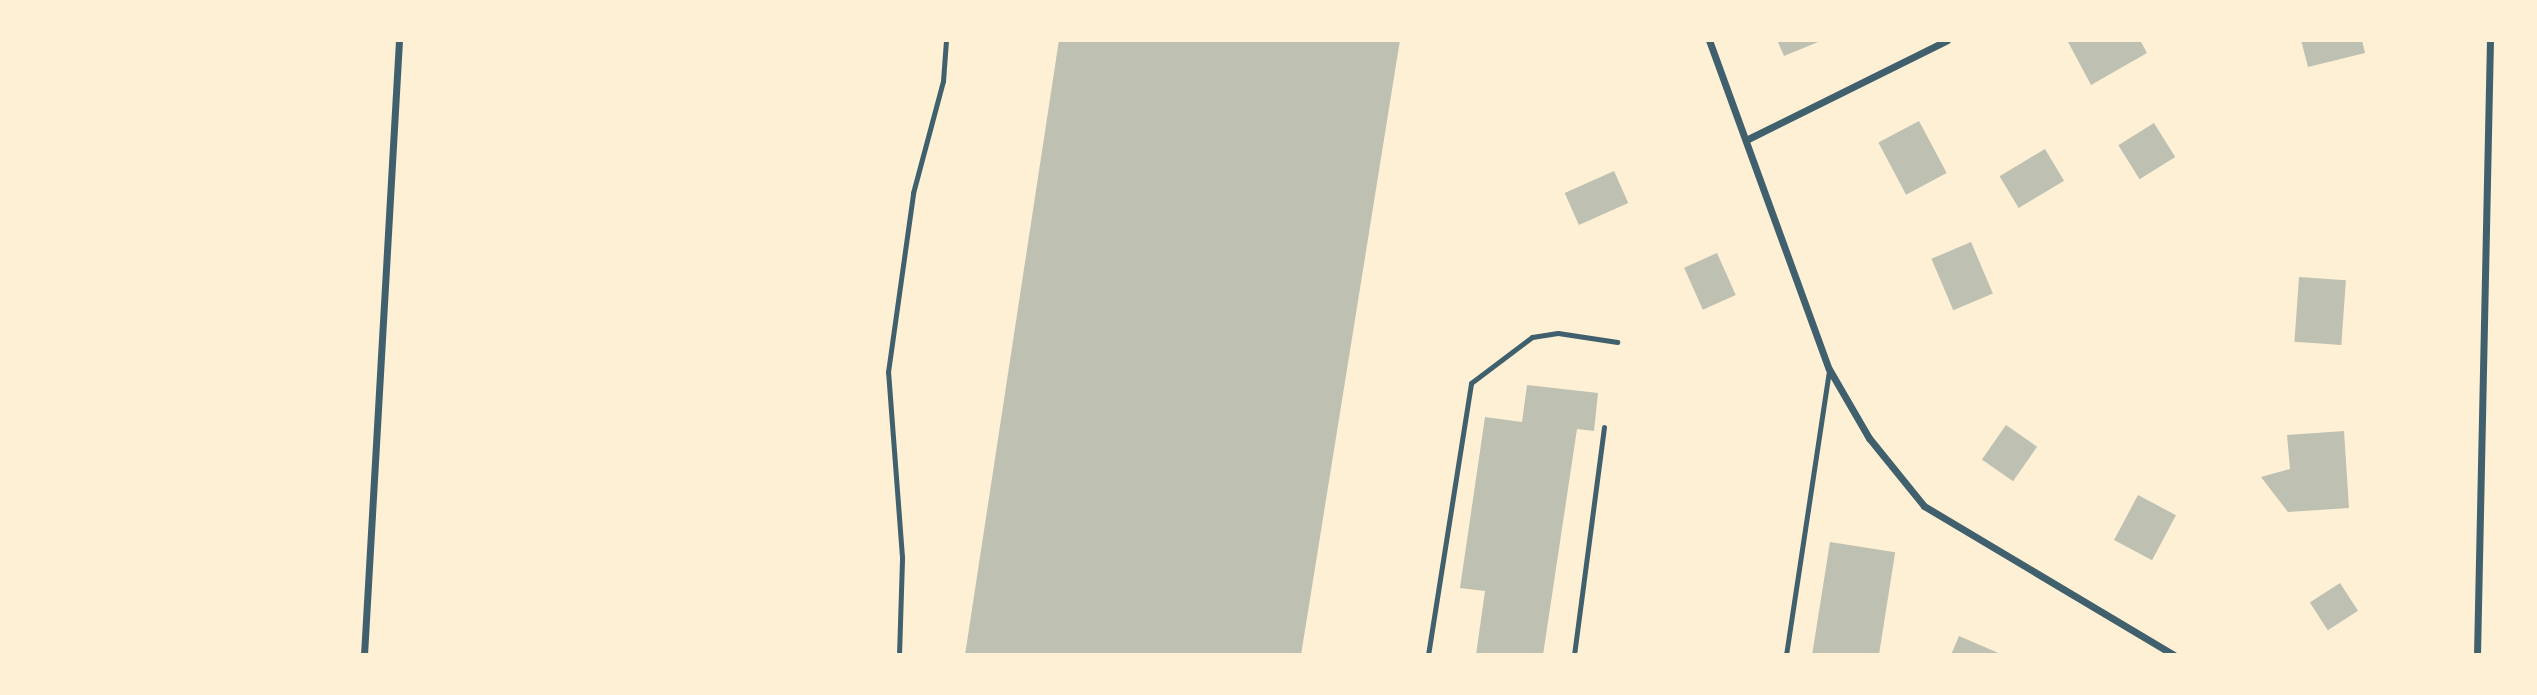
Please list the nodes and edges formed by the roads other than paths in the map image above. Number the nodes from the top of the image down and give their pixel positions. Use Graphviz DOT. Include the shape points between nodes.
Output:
graph roads {
  1 [pos="399,40"];
  2 [pos="946,40"];
  3 [pos="1709,40"];
  4 [pos="1947,40"];
  5 [pos="2490,40"];
  6 [pos="1748,139"];
  7 [pos="1617,341"];
  8 [pos="1829,369"];
  9 [pos="1604,427"];
  10 [pos="364,655"];
  11 [pos="899,655"];
  12 [pos="1428,655"];
  13 [pos="1574,655"];
  14 [pos="1786,655"];
  15 [pos="2174,655"];
  16 [pos="2477,655"];
  1 -- 10 [label="street"];
  2 -- 11 [label="lane" via="943,81 913,193 888,372 902,557"];
  3 -- 6 [label="street"];
  4 -- 6 [label="street"];
  5 -- 16 [label="street"];
  6 -- 8 [label="street"];
  7 -- 12 [label="lane" via="1558,333 1532,337 1471,383"];
  8 -- 14 [label="lane"];
  8 -- 15 [label="street" via="1868,438 1924,506"];
  9 -- 13 [label="lane"];
}
